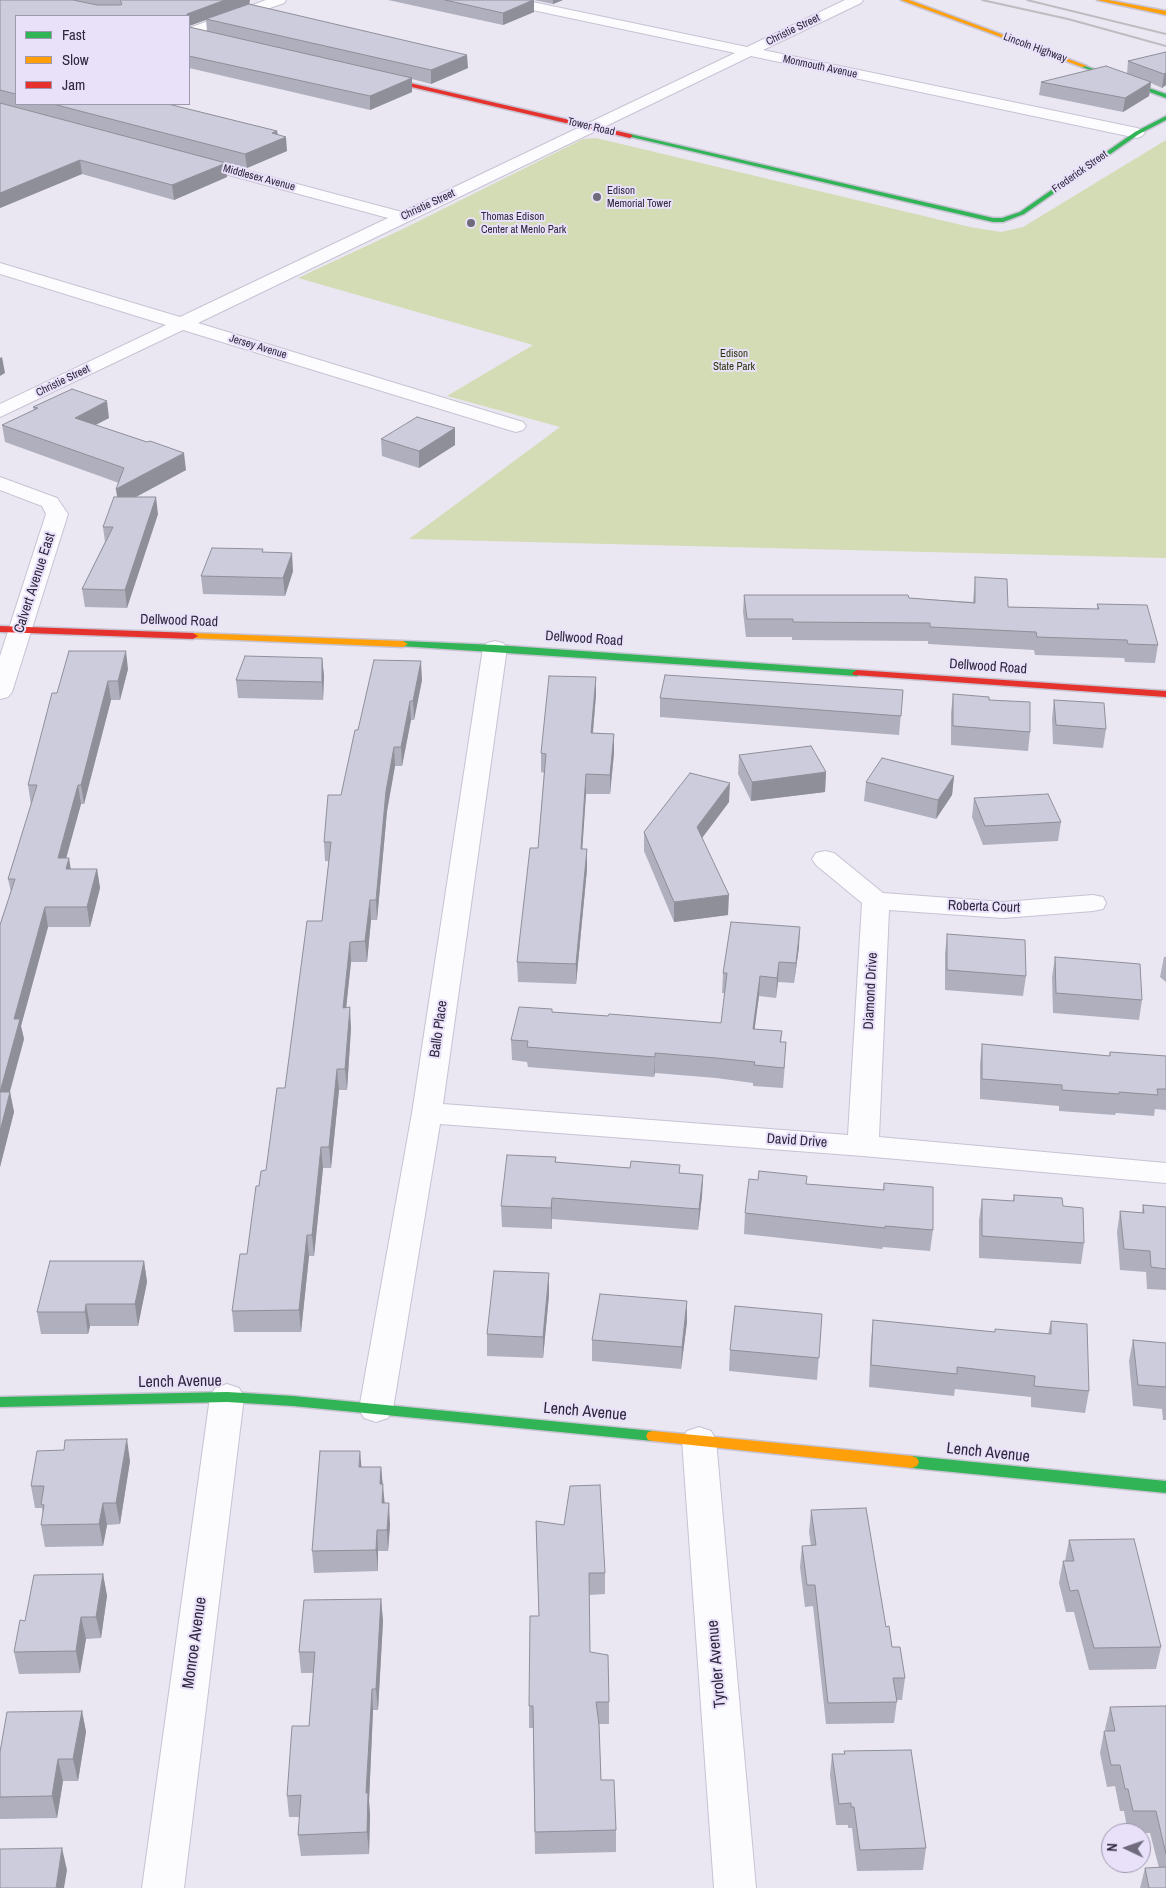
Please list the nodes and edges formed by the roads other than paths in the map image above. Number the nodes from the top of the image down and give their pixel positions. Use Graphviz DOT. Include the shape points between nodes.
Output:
graph roads {
  1 [pos="279,0"];
  2 [pos="504,0"];
  3 [pos="856,0"];
  4 [pos="904,0"];
  5 [pos="1100,0"];
  6 [pos="1166,14"];
  7 [pos="190,33"];
  8 [pos="190,33"];
  9 [pos="208,38"];
  10 [pos="750,52"];
  11 [pos="362,74"];
  12 [pos="1166,96"];
  13 [pos="1166,118"];
  14 [pos="592,128"];
  15 [pos="1137,133"];
  16 [pos="173,155"];
  17 [pos="403,217"];
  18 [pos="993,220"];
  19 [pos="0,268"];
  20 [pos="181,324"];
  21 [pos="0,411"];
  22 [pos="516,426"];
  23 [pos="0,483"];
  24 [pos="10,629"];
  25 [pos="495,648"];
  26 [pos="0,692"];
  27 [pos="1166,694"];
  28 [pos="825,859"];
  29 [pos="876,901"];
  30 [pos="1093,903"];
  31 [pos="427,1113"];
  32 [pos="863,1146"];
  33 [pos="1166,1172"];
  34 [pos="228,1397"];
  35 [pos="0,1402"];
  36 [pos="376,1409"];
  37 [pos="699,1440"];
  38 [pos="1166,1487"];
  39 [pos="163,1888"];
  40 [pos="735,1888"];
  1 -- 7 [label="street"];
  2 -- 10 [label="street, Monmouth Avenue"];
  3 -- 10 [label="street, Christie Street"];
  4 -- 12 [label="street, Lincoln Highway"];
  5 -- 6 [label="street"];
  8 -- 9 [label="street"];
  10 -- 14 [label="street, Christie Street"];
  10 -- 15 [label="street, Monmouth Avenue"];
  11 -- 14 [label="street, Tower Road"];
  13 -- 15 [label="street, Frederick Street"];
  14 -- 17 [label="street, Christie Street"];
  14 -- 18 [label="street, Tower Road"];
  15 -- 18 [label="street, Frederick Street" via="1022,212 1003,220"];
  16 -- 17 [label="street, Middlesex Avenue"];
  17 -- 20 [label="street, Christie Street"];
  19 -- 20 [label="street, Jersey Avenue"];
  20 -- 21 [label="street, Christie Street"];
  20 -- 22 [label="street, Jersey Avenue"];
  23 -- 24 [label="street, Calvert Avenue East" via="50,502 57,514"];
  24 -- 25 [label="street, Dellwood Road"];
  24 -- 26 [label="street, Calvert Avenue East"];
  25 -- 27 [label="street, Dellwood Road"];
  25 -- 31 [label="street, Ballo Place"];
  28 -- 29 [label="street"];
  29 -- 30 [label="street, Roberta Court" via="1003,910"];
  29 -- 32 [label="street, Diamond Drive"];
  31 -- 32 [label="street, David Drive"];
  31 -- 36 [label="street, Ballo Place"];
  32 -- 33 [label="street, David Drive"];
  34 -- 35 [label="street, Lench Avenue"];
  34 -- 36 [label="street, Lench Avenue"];
  34 -- 39 [label="street, Monroe Avenue"];
  36 -- 37 [label="street, Lench Avenue"];
  37 -- 38 [label="street, Lench Avenue"];
  37 -- 40 [label="street, Tyroler Avenue"];
}
